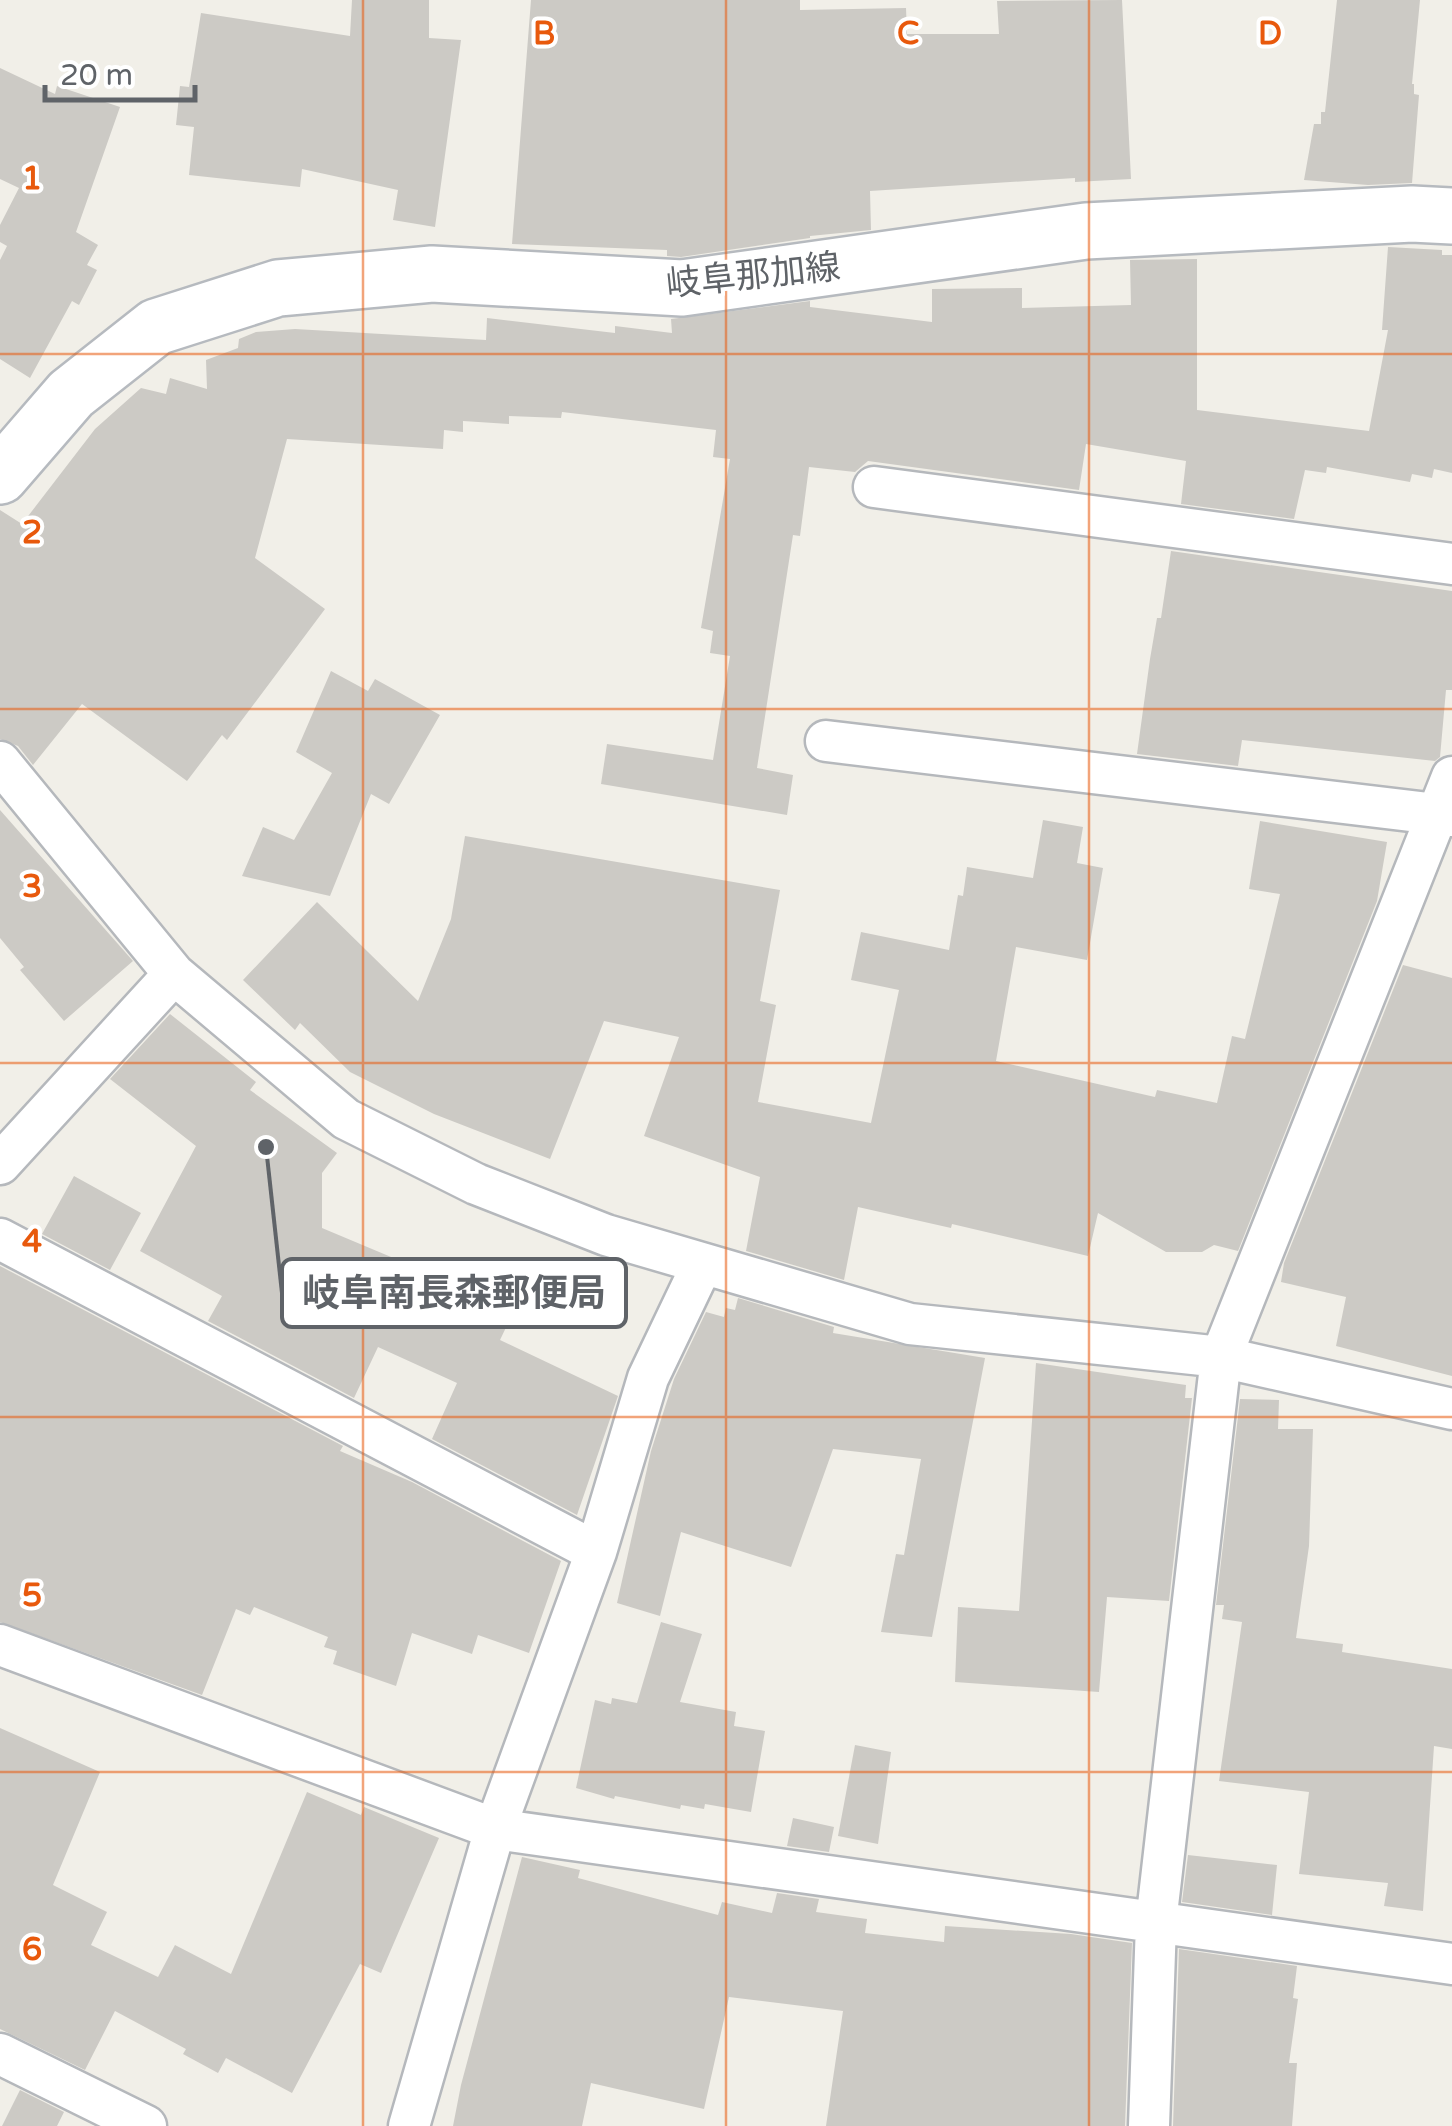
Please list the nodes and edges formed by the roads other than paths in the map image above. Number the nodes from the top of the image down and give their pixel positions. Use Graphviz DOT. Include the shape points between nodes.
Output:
graph roads {
  1 [pos="1452,216"];
  2 [pos="0,476"];
  3 [pos="874,487"];
  4 [pos="1452,564"];
  5 [pos="826,741"];
  6 [pos="0,762"];
  7 [pos="1447,802"];
  8 [pos="174,974"];
  9 [pos="0,1164"];
  10 [pos="0,1239"];
  11 [pos="702,1265"];
  12 [pos="1221,1357"];
  13 [pos="1452,1410"];
  14 [pos="596,1552"];
  15 [pos="0,1645"];
  16 [pos="495,1829"];
  17 [pos="1156,1923"];
  18 [pos="1452,1964"];
  19 [pos="0,2054"];
  20 [pos="146,2126"];
  21 [pos="409,2126"];
  22 [pos="1149,2126"];
  1 -- 2 [label="main road, 岐阜那加線" via="1086,231 682,288 432,274 278,288 156,327 71,394"];
  3 -- 4 [label="street"];
  5 -- 7 [label="street"];
  6 -- 8 [label="street"];
  7 -- 12 [label="street"];
  8 -- 9 [label="street"];
  8 -- 11 [label="street" via="346,1119 476,1184 606,1236"];
  10 -- 14 [label="street"];
  11 -- 12 [label="street" via="910,1324"];
  11 -- 14 [label="street" via="648,1378"];
  12 -- 13 [label="street"];
  12 -- 17 [label="street"];
  14 -- 16 [label="street"];
  15 -- 16 [label="street"];
  16 -- 17 [label="street"];
  16 -- 21 [label="street"];
  17 -- 18 [label="street"];
  17 -- 22 [label="street"];
  19 -- 20 [label="street"];
}
